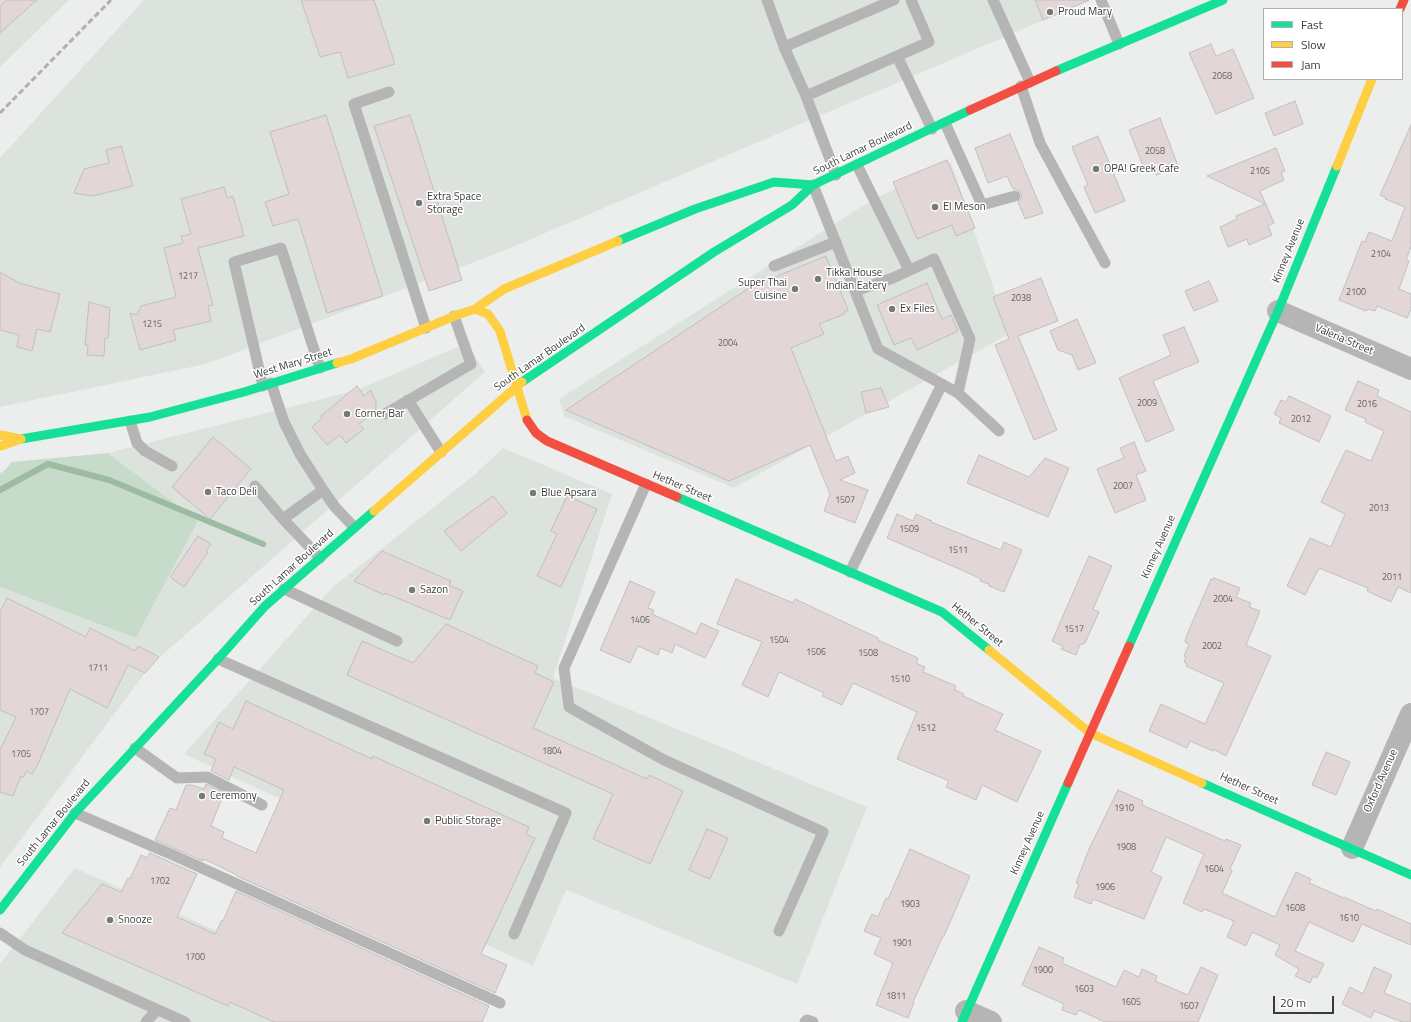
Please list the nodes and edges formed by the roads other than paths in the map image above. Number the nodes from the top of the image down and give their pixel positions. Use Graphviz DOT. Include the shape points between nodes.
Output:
graph roads {
  1 [pos="767,0"];
  2 [pos="894,0"];
  3 [pos="911,0"];
  4 [pos="993,0"];
  5 [pos="1101,0"];
  6 [pos="1219,1"];
  7 [pos="1119,44"];
  8 [pos="784,47"];
  9 [pos="897,56"];
  10 [pos="1372,80"];
  11 [pos="1026,84"];
  12 [pos="389,92"];
  13 [pos="806,96"];
  14 [pos="945,123"];
  15 [pos="932,129"];
  16 [pos="857,165"];
  17 [pos="836,175"];
  18 [pos="813,186"];
  19 [pos="1015,196"];
  20 [pos="836,242"];
  21 [pos="1105,263"];
  22 [pos="774,266"];
  23 [pos="909,270"];
  24 [pos="855,291"];
  25 [pos="475,309"];
  26 [pos="1278,311"];
  27 [pos="454,316"];
  28 [pos="426,328"];
  29 [pos="320,368"];
  30 [pos="1411,369"];
  31 [pos="942,384"];
  32 [pos="267,385"];
  33 [pos="516,386"];
  34 [pos="958,393"];
  35 [pos="408,400"];
  36 [pos="385,414"];
  37 [pos="130,420"];
  38 [pos="999,432"];
  39 [pos="1,434"];
  40 [pos="21,438"];
  41 [pos="1,448"];
  42 [pos="441,452"];
  43 [pos="172,466"];
  44 [pos="646,484"];
  45 [pos="255,486"];
  46 [pos="323,490"];
  47 [pos="283,519"];
  48 [pos="354,527"];
  49 [pos="320,558"];
  50 [pos="850,572"];
  51 [pos="284,589"];
  52 [pos="397,641"];
  53 [pos="218,659"];
  54 [pos="1411,714"];
  55 [pos="1090,733"];
  56 [pos="135,748"];
  57 [pos="262,805"];
  58 [pos="74,813"];
  59 [pos="1352,848"];
  60 [pos="1411,875"];
  61 [pos="0,910"];
  62 [pos="779,931"];
  63 [pos="0,933"];
  64 [pos="514,934"];
  65 [pos="500,1003"];
  66 [pos="158,1010"];
  67 [pos="964,1017"];
  68 [pos="146,1022"];
  69 [pos="185,1022"];
  70 [pos="805,1022"];
  71 [pos="813,1022"];
  72 [pos="991,1022"];
  1 -- 8 [label="lane"];
  2 -- 8 [label="lane"];
  3 -- 9 [label="lane" via="928,42"];
  4 -- 11 [label="lane"];
  5 -- 7 [label="lane"];
  6 -- 7 [label="street, South Lamar Boulevard"];
  7 -- 11 [label="street, South Lamar Boulevard"];
  8 -- 13 [label="lane"];
  9 -- 13 [label="lane"];
  9 -- 15 [label="lane"];
  10 -- 26 [label="street, Kinney Avenue"];
  11 -- 14 [label="street, South Lamar Boulevard"];
  11 -- 21 [label="lane" via="1040,143"];
  12 -- 28 [label="lane" via="354,104"];
  13 -- 17 [label="lane"];
  14 -- 15 [label="street, South Lamar Boulevard"];
  14 -- 19 [label="lane" via="982,205"];
  15 -- 16 [label="street, South Lamar Boulevard"];
  16 -- 17 [label="street, South Lamar Boulevard"];
  16 -- 23 [label="lane"];
  17 -- 18 [label="street, South Lamar Boulevard"];
  18 -- 20 [label="lane"];
  18 -- 25 [label="street, West Mary Street" via="774,182 695,210 504,289"];
  18 -- 33 [label="street, South Lamar Boulevard" via="792,205 714,252"];
  20 -- 22 [label="lane"];
  20 -- 24 [label="lane"];
  23 -- 24 [label="lane"];
  23 -- 34 [label="lane" via="934,258 970,339"];
  24 -- 31 [label="lane" via="878,349"];
  25 -- 27 [label="street, West Mary Street"];
  25 -- 33 [label="street" via="488,314 500,332"];
  26 -- 30 [label="street, Valeria Street"];
  26 -- 55 [label="street, Kinney Avenue"];
  27 -- 28 [label="street, West Mary Street"];
  27 -- 35 [label="lane" via="471,364"];
  28 -- 29 [label="street, West Mary Street" via="351,359"];
  29 -- 32 [label="street, West Mary Street"];
  29 -- 32 [label="lane" via="281,248 234,262"];
  31 -- 34 [label="lane"];
  31 -- 50 [label="lane"];
  32 -- 37 [label="street, West Mary Street" via="150,418"];
  32 -- 46 [label="lane" via="300,454"];
  33 -- 42 [label="street, South Lamar Boulevard"];
  33 -- 44 [label="street, Hether Street" via="527,420 536,433 547,442"];
  34 -- 38 [label="lane"];
  35 -- 36 [label="lane"];
  35 -- 42 [label="lane"];
  37 -- 40 [label="street, West Mary Street"];
  37 -- 43 [label="lane" via="137,443 145,451"];
  39 -- 40 [label="street, West Mary Street"];
  39 -- 41 [label="street"];
  40 -- 41 [label="street, West Mary Street"];
  42 -- 48 [label="street, South Lamar Boulevard"];
  44 -- 50 [label="street, Hether Street"];
  44 -- 62 [label="lane" via="564,668 569,707 664,760 823,832"];
  45 -- 47 [label="lane"];
  46 -- 47 [label="lane"];
  46 -- 48 [label="lane"];
  47 -- 49 [label="lane"];
  48 -- 49 [label="street, South Lamar Boulevard"];
  49 -- 51 [label="street, South Lamar Boulevard"];
  50 -- 55 [label="street, Hether Street" via="942,612"];
  51 -- 52 [label="lane"];
  51 -- 53 [label="street, South Lamar Boulevard" via="265,606"];
  53 -- 56 [label="street, South Lamar Boulevard"];
  53 -- 64 [label="lane" via="566,813"];
  54 -- 59 [label="street, Oxford Avenue"];
  55 -- 59 [label="street, Hether Street"];
  55 -- 67 [label="street, Kinney Avenue"];
  56 -- 57 [label="lane" via="177,778 207,777"];
  56 -- 58 [label="street, South Lamar Boulevard"];
  58 -- 61 [label="street, South Lamar Boulevard"];
  58 -- 65 [label="lane"];
  59 -- 60 [label="street, Hether Street"];
  63 -- 66 [label="lane" via="25,950"];
  66 -- 68 [label="lane"];
  66 -- 69 [label="lane"];
  67 -- 72 [label="street"];
  70 -- 71 [label="lane"];
}
